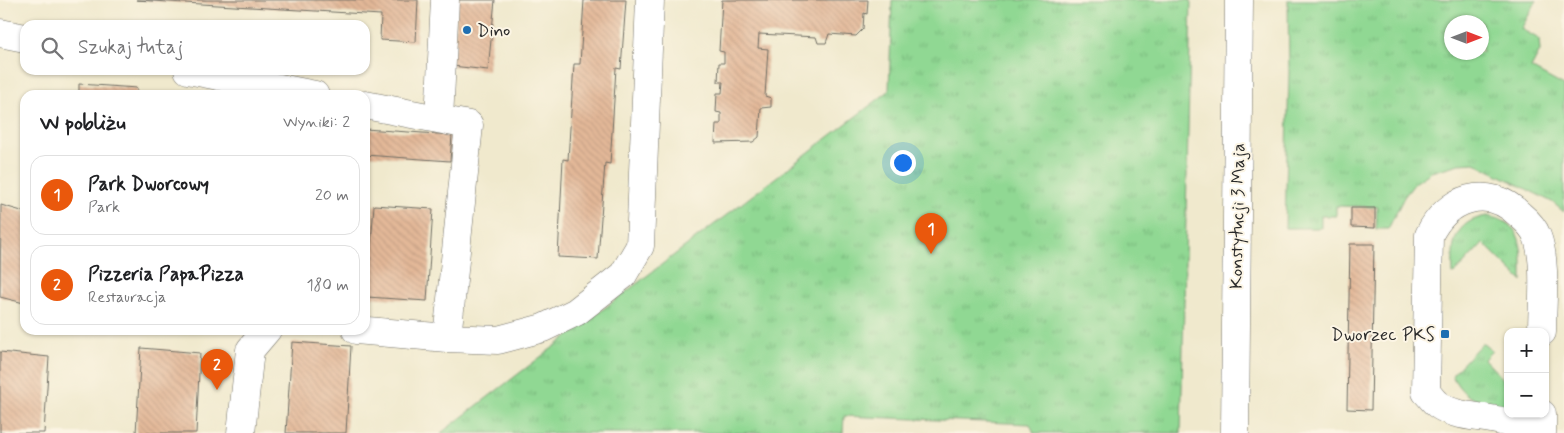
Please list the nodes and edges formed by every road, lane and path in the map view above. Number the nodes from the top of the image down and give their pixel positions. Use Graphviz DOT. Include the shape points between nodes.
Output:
graph roads {
  1 [pos="445,0"];
  2 [pos="650,0"];
  3 [pos="1239,0"];
  4 [pos="0,33"];
  5 [pos="20,37"];
  6 [pos="213,75"];
  7 [pos="290,90"];
  8 [pos="370,106"];
  9 [pos="438,119"];
  10 [pos="1542,328"];
  11 [pos="370,331"];
  12 [pos="263,335"];
  13 [pos="447,338"];
  14 [pos="1542,418"];
  15 [pos="241,433"];
  16 [pos="1235,433"];
  17 [pos="1526,433"];
  18 [pos="1542,433"];
  1 -- 9 [label="street"];
  2 -- 13 [label="street" via="640,246 623,275 576,312 543,328 498,340"];
  3 -- 16 [label="street, Konstytucji 3 Maja"];
  4 -- 5 [label="street"];
  6 -- 7 [label="street"];
  8 -- 9 [label="street"];
  9 -- 13 [label="street" via="469,125"];
  10 -- 17 [label="street" via="1541,250 1536,233 1514,209 1499,201 1470,198 1436,220 1430,235 1426,392 1437,404 1456,413 1511,422"];
  11 -- 13 [label="street"];
  12 -- 15 [label="street" via="250,350"];
  14 -- 18 [label="street"];
}
